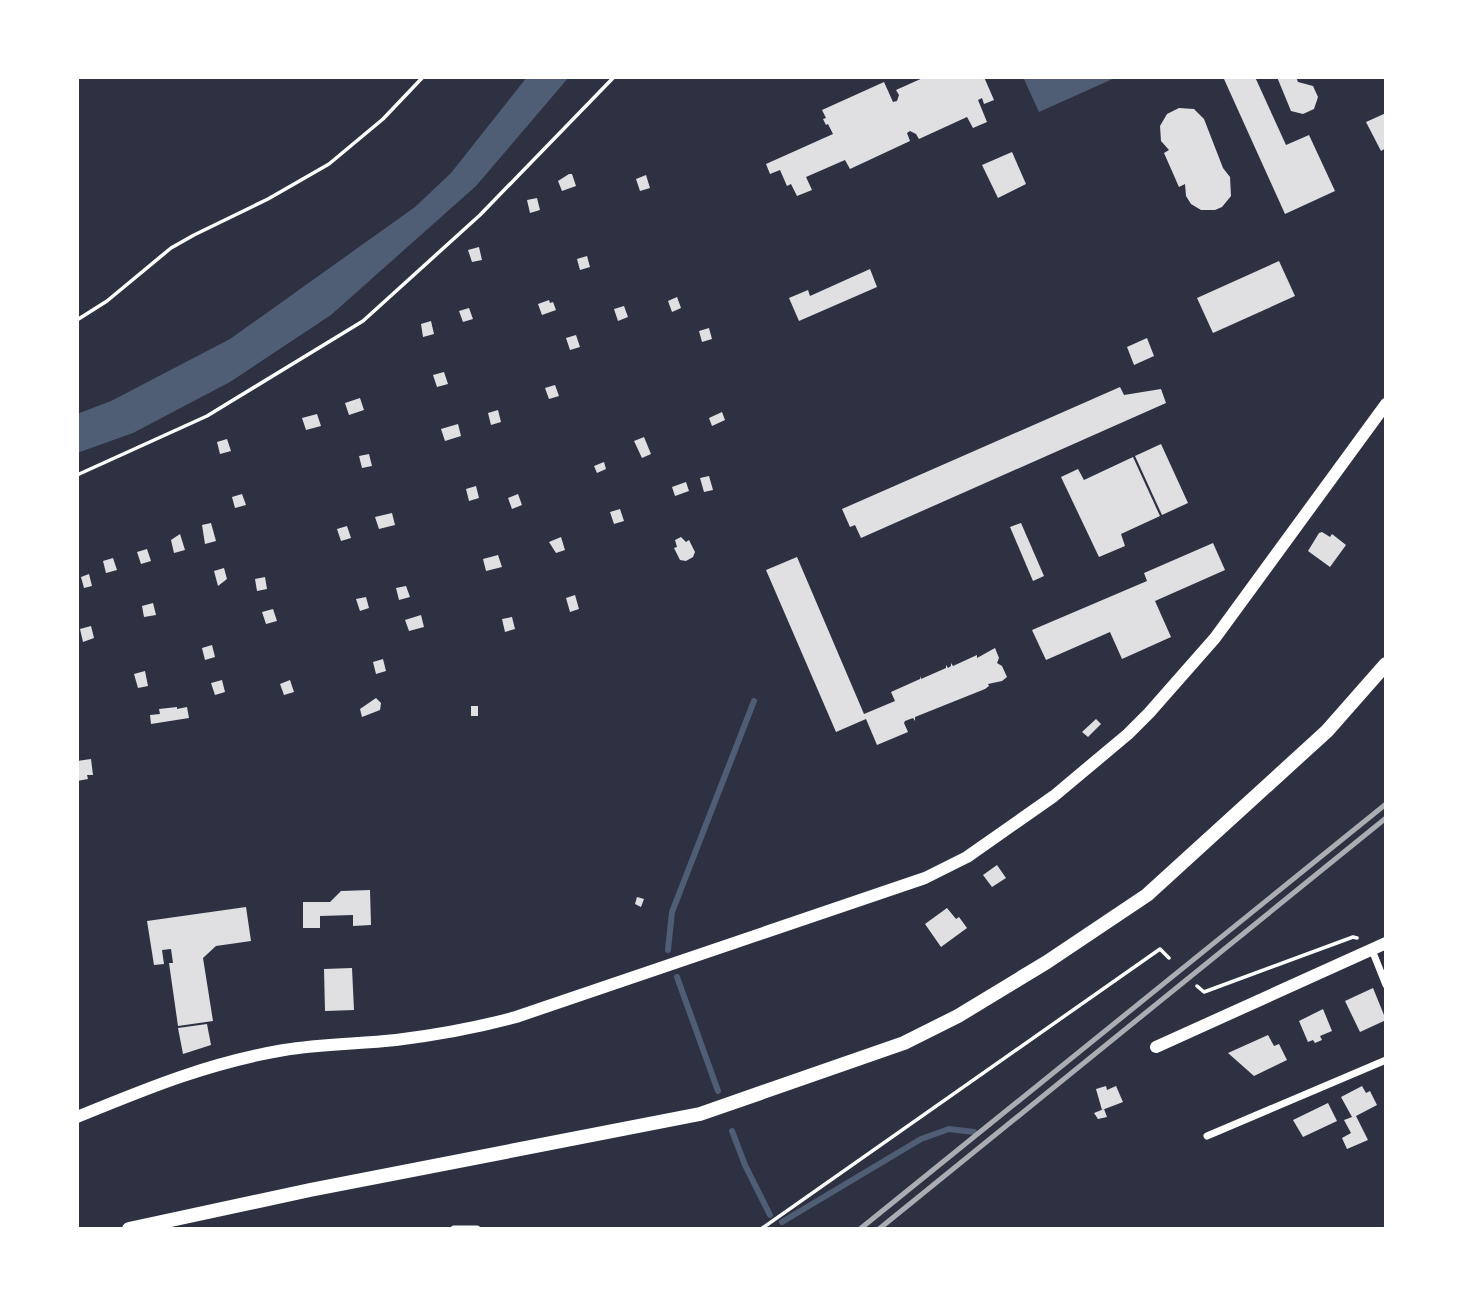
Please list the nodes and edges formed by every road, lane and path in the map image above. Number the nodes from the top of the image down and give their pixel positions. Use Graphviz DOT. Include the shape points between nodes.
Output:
graph roads {
  1 [pos="423,77"];
  2 [pos="614,77"];
  3 [pos="77,320"];
  4 [pos="1386,404"];
  5 [pos="77,475"];
  6 [pos="1386,664"];
  7 [pos="1386,943"];
  8 [pos="1372,950"];
  9 [pos="1169,958"];
  10 [pos="1386,985"];
  11 [pos="1197,986"];
  12 [pos="1156,1047"];
  13 [pos="1386,1060"];
  14 [pos="77,1117"];
  15 [pos="1208,1136"];
  16 [pos="129,1229"];
  17 [pos="454,1229"];
  18 [pos="477,1229"];
  19 [pos="761,1229"];
  1 -- 3 [label="path" via="383,119 329,164 171,248"];
  2 -- 5 [label="path" via="480,215 363,321 207,416"];
  4 -- 14 [label="street" via="1215,638 1172,689 1083,773 958,862 925,878 516,1017 448,1033 246,1058 181,1075"];
  6 -- 16 [label="main road" via="1327,731 1147,895 1036,969 904,1043 699,1114"];
  7 -- 8 [label="street"];
  8 -- 10 [label="street"];
  8 -- 11 [label="path" via="1353,937 1204,992"];
  8 -- 12 [label="street"];
  9 -- 19 [label="path" via="1160,949"];
  13 -- 15 [label="street"];
  17 -- 18 [label="street"];
}
